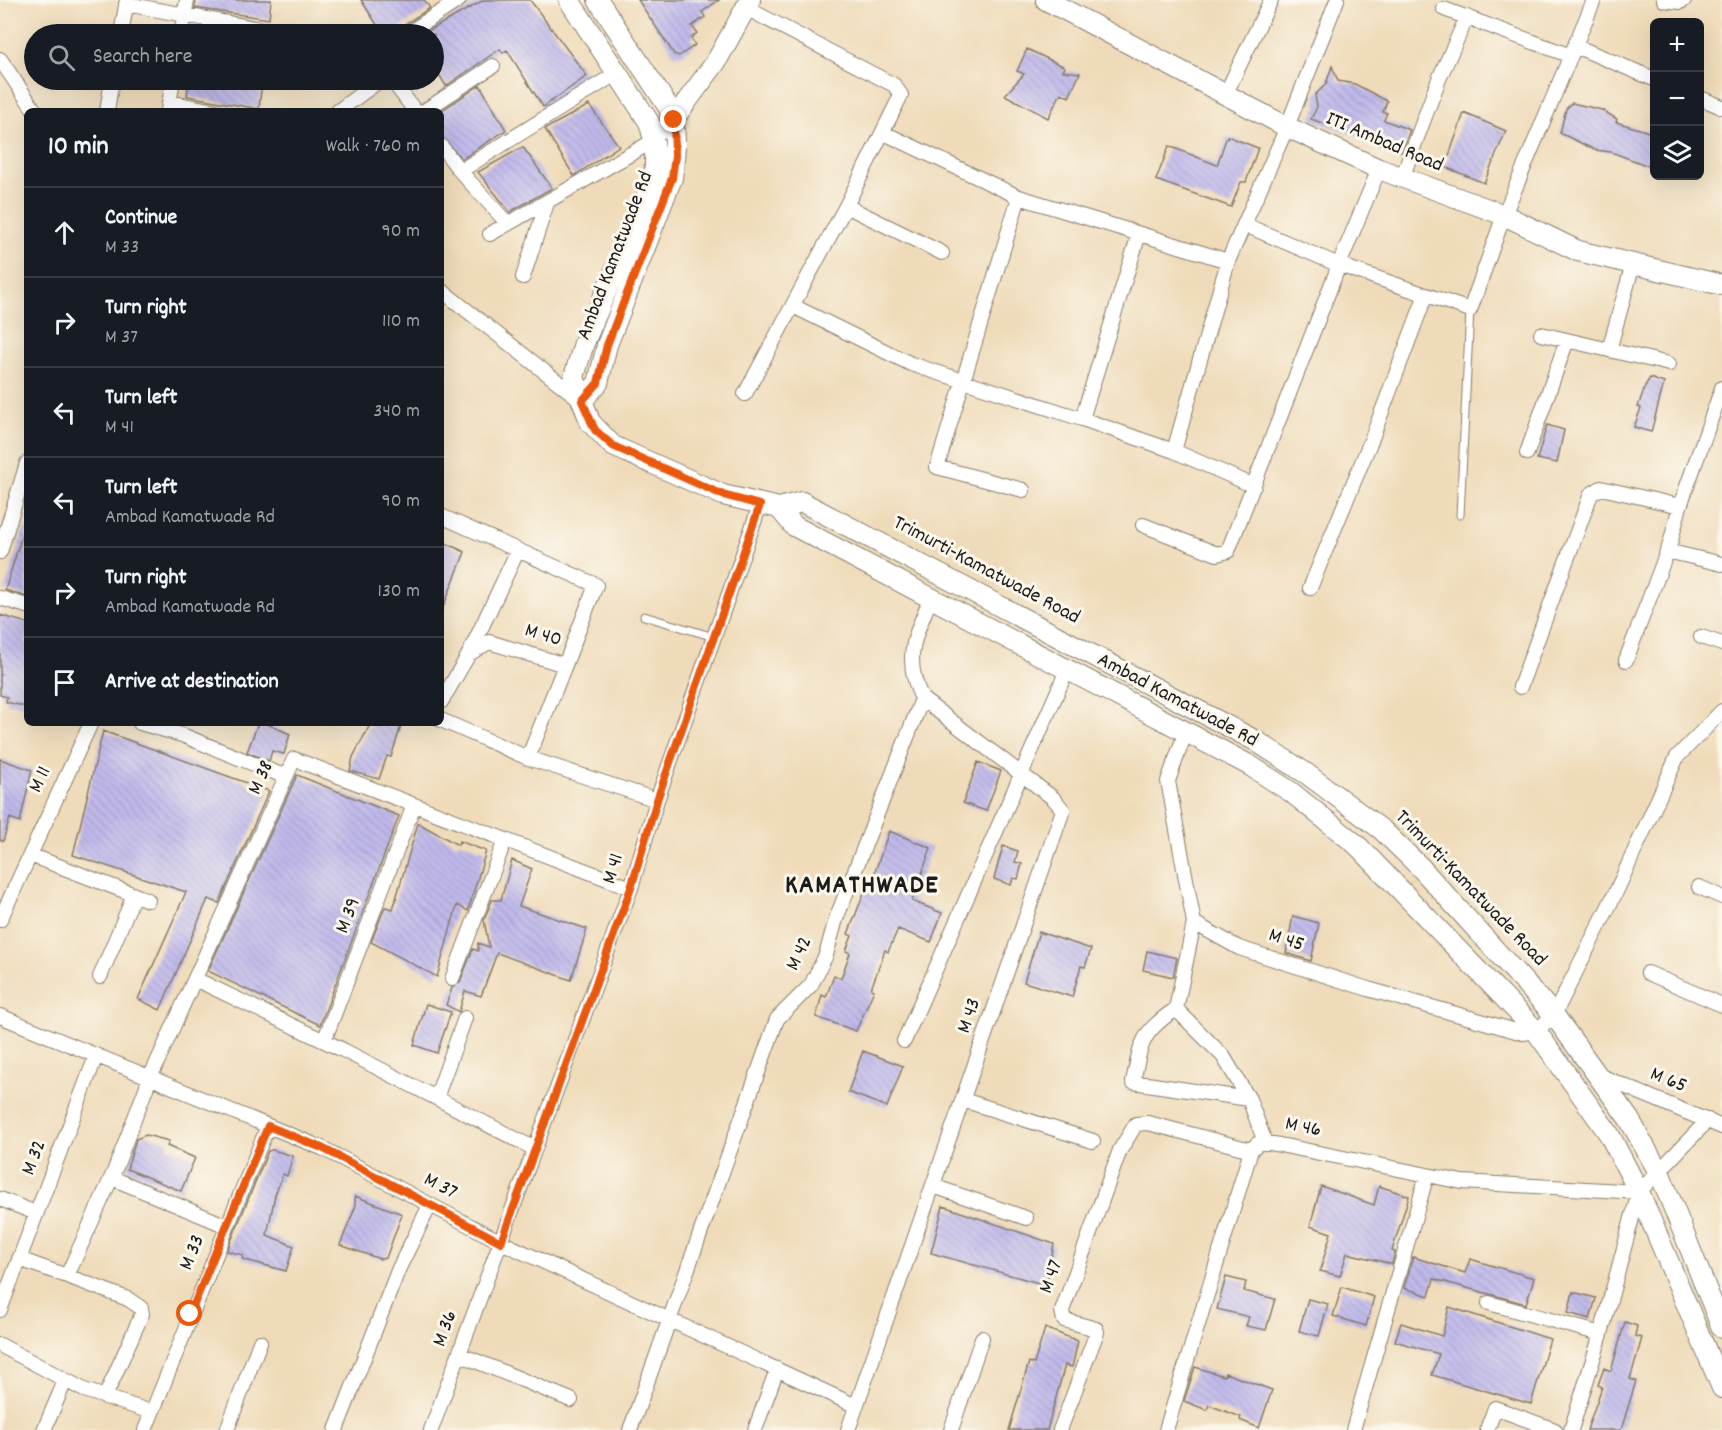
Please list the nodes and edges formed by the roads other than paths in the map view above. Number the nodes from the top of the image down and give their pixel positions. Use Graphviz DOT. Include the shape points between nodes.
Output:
graph roads {
  1 [pos="187,0"];
  2 [pos="569,0"];
  3 [pos="598,0"];
  4 [pos="1046,0"];
  5 [pos="1271,0"];
  6 [pos="1337,0"];
  7 [pos="1594,0"];
  8 [pos="1664,0"];
  9 [pos="1684,0"];
  10 [pos="455,1"];
  11 [pos="127,2"];
  12 [pos="748,4"];
  13 [pos="1444,9"];
  14 [pos="184,15"];
  15 [pos="1467,17"];
  16 [pos="123,24"];
  17 [pos="183,24"];
  18 [pos="233,24"];
  19 [pos="422,24"];
  20 [pos="1573,51"];
  21 [pos="0,59"];
  22 [pos="493,66"];
  23 [pos="617,73"];
  24 [pos="1650,78"];
  25 [pos="110,90"];
  26 [pos="171,90"];
  27 [pos="366,90"];
  28 [pos="399,90"];
  29 [pos="1225,95"];
  30 [pos="1704,100"];
  31 [pos="168,107"];
  32 [pos="1722,107"];
  33 [pos="33,108"];
  34 [pos="107,108"];
  35 [pos="342,108"];
  36 [pos="413,108"];
  37 [pos="429,108"];
  38 [pos="674,120"];
  39 [pos="1287,127"];
  40 [pos="884,133"];
  41 [pos="655,140"];
  42 [pos="444,150"];
  43 [pos="1379,169"];
  44 [pos="460,171"];
  45 [pos="1402,178"];
  46 [pos="659,190"];
  47 [pos="1019,197"];
  48 [pos="547,203"];
  49 [pos="846,206"];
  50 [pos="1504,215"];
  51 [pos="508,224"];
  52 [pos="1245,225"];
  53 [pos="490,234"];
  54 [pos="1139,234"];
  55 [pos="942,253"];
  56 [pos="1228,261"];
  57 [pos="1633,264"];
  58 [pos="1339,265"];
  59 [pos="523,277"];
  60 [pos="1722,285"];
  61 [pos="444,292"];
  62 [pos="1425,297"];
  63 [pos="793,306"];
  64 [pos="1470,310"];
  65 [pos="1541,334"];
  66 [pos="1567,340"];
  67 [pos="1609,350"];
  68 [pos="1669,364"];
  69 [pos="963,382"];
  70 [pos="1722,388"];
  71 [pos="745,394"];
  72 [pos="582,401"];
  73 [pos="1082,418"];
  74 [pos="1174,451"];
  75 [pos="1527,453"];
  76 [pos="24,473"];
  77 [pos="1254,486"];
  78 [pos="1023,490"];
  79 [pos="769,506"];
  80 [pos="1680,506"];
  81 [pos="1460,515"];
  82 [pos="444,517"];
  83 [pos="1143,525"];
  84 [pos="1667,551"];
  85 [pos="0,552"];
  86 [pos="517,552"];
  87 [pos="1722,564"];
  88 [pos="1310,588"];
  89 [pos="0,598"];
  90 [pos="930,600"];
  91 [pos="24,605"];
  92 [pos="644,616"];
  93 [pos="714,637"];
  94 [pos="1701,637"];
  95 [pos="1722,644"];
  96 [pos="469,654"];
  97 [pos="1626,660"];
  98 [pos="565,665"];
  99 [pos="1066,669"];
  100 [pos="1520,687"];
  101 [pos="444,697"];
  102 [pos="922,699"];
  103 [pos="1722,711"];
  104 [pos="444,721"];
  105 [pos="89,726"];
  106 [pos="150,726"];
  107 [pos="1186,731"];
  108 [pos="528,758"];
  109 [pos="1021,773"];
  110 [pos="286,777"];
  111 [pos="657,800"];
  112 [pos="414,805"];
  113 [pos="505,840"];
  114 [pos="30,855"];
  115 [pos="1699,887"];
  116 [pos="631,888"];
  117 [pos="1722,897"];
  118 [pos="0,920"];
  119 [pos="1194,923"];
  120 [pos="1648,973"];
  121 [pos="100,977"];
  122 [pos="195,979"];
  123 [pos="452,979"];
  124 [pos="1722,1005"];
  125 [pos="1176,1009"];
  126 [pos="1554,1015"];
  127 [pos="0,1016"];
  128 [pos="465,1018"];
  129 [pos="1536,1031"];
  130 [pos="324,1041"];
  131 [pos="904,1041"];
  132 [pos="96,1056"];
  133 [pos="1598,1075"];
  134 [pos="150,1078"];
  135 [pos="436,1098"];
  136 [pos="1248,1099"];
  137 [pos="963,1100"];
  138 [pos="1708,1120"];
  139 [pos="268,1126"];
  140 [pos="1722,1127"];
  141 [pos="1093,1141"];
  142 [pos="1265,1142"];
  143 [pos="535,1149"];
  144 [pos="1251,1150"];
  145 [pos="1660,1174"];
  146 [pos="1426,1175"];
  147 [pos="112,1178"];
  148 [pos="933,1186"];
  149 [pos="1639,1192"];
  150 [pos="0,1198"];
  151 [pos="430,1205"];
  152 [pos="36,1214"];
  153 [pos="1026,1218"];
  154 [pos="226,1226"];
  155 [pos="501,1242"];
  156 [pos="19,1259"];
  157 [pos="67,1276"];
  158 [pos="1489,1303"];
  159 [pos="0,1310"];
  160 [pos="670,1318"];
  161 [pos="1722,1328"];
  162 [pos="1601,1334"];
  163 [pos="982,1338"];
  164 [pos="260,1342"];
  165 [pos="0,1345"];
  166 [pos="459,1354"];
  167 [pos="777,1369"];
  168 [pos="65,1381"];
  169 [pos="1722,1388"];
  170 [pos="105,1397"];
  171 [pos="571,1400"];
  172 [pos="856,1406"];
  173 [pos="151,1412"];
  174 [pos="44,1430"];
  175 [pos="145,1430"];
  176 [pos="227,1430"];
  177 [pos="336,1430"];
  178 [pos="431,1430"];
  179 [pos="630,1430"];
  180 [pos="755,1430"];
  181 [pos="848,1430"];
  182 [pos="951,1430"];
  183 [pos="1060,1430"];
  184 [pos="1166,1430"];
  185 [pos="1353,1430"];
  186 [pos="1487,1430"];
  187 [pos="1554,1430"];
  188 [pos="1571,1430"];
  1 -- 14 [label="street"];
  2 -- 23 [label="street, Ambad Kamatwade Rd"];
  3 -- 38 [label="street, Ambad Kamatwade Rd" via="662,95"];
  4 -- 29 [label="street, ITI Ambad Road"];
  5 -- 29 [label="street"];
  6 -- 39 [label="street"];
  7 -- 20 [label="street"];
  8 -- 9 [label="street"];
  10 -- 19 [label="street"];
  11 -- 14 [label="street"];
  11 -- 16 [label="street"];
  12 -- 38 [label="street" via="716,62"];
  12 -- 40 [label="street" via="894,85 901,95"];
  13 -- 15 [label="street"];
  14 -- 17 [label="street"];
  14 -- 18 [label="street"];
  15 -- 20 [label="street"];
  15 -- 45 [label="street"];
  20 -- 24 [label="street"];
  20 -- 50 [label="street"];
  21 -- 33 [label="street"];
  22 -- 37 [label="street"];
  23 -- 41 [label="street, Ambad Kamatwade Rd" via="649,122"];
  23 -- 44 [label="street"];
  25 -- 34 [label="street"];
  26 -- 31 [label="street"];
  27 -- 35 [label="street"];
  28 -- 36 [label="street"];
  29 -- 39 [label="street, ITI Ambad Road"];
  30 -- 32 [label="street"];
  38 -- 41 [label="street"];
  38 -- 46 [label="street, Ambad Kamatwade Rd" via="675,156"];
  39 -- 43 [label="street, ITI Ambad Road"];
  39 -- 52 [label="street"];
  40 -- 47 [label="street"];
  40 -- 49 [label="street"];
  41 -- 46 [label="street, Ambad Kamatwade Rd" via="654,179"];
  41 -- 48 [label="street"];
  42 -- 44 [label="street"];
  43 -- 45 [label="street, ITI Ambad Road"];
  43 -- 58 [label="street"];
  44 -- 51 [label="street"];
  45 -- 50 [label="street, ITI Ambad Road"];
  46 -- 72 [label="street, Ambad Kamatwade Rd" via="584,343 574,376"];
  47 -- 54 [label="street"];
  47 -- 69 [label="street"];
  48 -- 51 [label="street"];
  48 -- 59 [label="street"];
  49 -- 55 [label="street"];
  49 -- 63 [label="street"];
  50 -- 57 [label="street, ITI Ambad Road" via="1578,251"];
  50 -- 64 [label="street"];
  51 -- 53 [label="street"];
  52 -- 56 [label="street"];
  52 -- 58 [label="street"];
  54 -- 56 [label="street"];
  54 -- 73 [label="street"];
  56 -- 74 [label="street"];
  57 -- 60 [label="street, ITI Ambad Road"];
  57 -- 67 [label="street"];
  58 -- 62 [label="street"];
  58 -- 77 [label="street"];
  61 -- 72 [label="street"];
  62 -- 64 [label="street"];
  62 -- 88 [label="street"];
  63 -- 69 [label="street" via="911,364"];
  63 -- 71 [label="street"];
  64 -- 81 [label="lane"];
  65 -- 66 [label="street"];
  66 -- 67 [label="street"];
  66 -- 75 [label="street"];
  67 -- 68 [label="street"];
  69 -- 73 [label="street"];
  69 -- 78 [label="street" via="937,467"];
  70 -- 80 [label="street"];
  72 -- 79 [label="street, Ambad Kamatwade Rd" via="595,430 613,446 723,495"];
  73 -- 74 [label="street"];
  74 -- 77 [label="street"];
  76 -- 85 [label="street"];
  77 -- 83 [label="street" via="1228,550 1221,555"];
  79 -- 90 [label="street, Ambad Kamatwade Rd" via="794,526"];
  79 -- 93 [label="street, M 41"];
  79 -- 126 [label="street, Trimurti-Kamatwade Road" via="802,502 1256,741 1382,830 1421,867"];
  80 -- 84 [label="street"];
  80 -- 100 [label="street" via="1600,488 1593,491"];
  82 -- 86 [label="street"];
  84 -- 87 [label="street"];
  84 -- 97 [label="street"];
  86 -- 96 [label="street"];
  86 -- 98 [label="street" via="596,585"];
  89 -- 91 [label="street"];
  90 -- 99 [label="street, Ambad Kamatwade Rd"];
  90 -- 102 [label="street" via="916,634 912,660 912,679"];
  92 -- 93 [label="lane"];
  93 -- 111 [label="street, M 41"];
  94 -- 95 [label="street"];
  96 -- 98 [label="street, M 40" via="489,642"];
  96 -- 101 [label="street"];
  98 -- 108 [label="street, M 40"];
  99 -- 107 [label="street, Ambad Kamatwade Rd"];
  99 -- 109 [label="street"];
  102 -- 109 [label="street, M 43"];
  102 -- 160 [label="street, M 42" via="836,919 826,955 811,985 777,1019"];
  103 -- 126 [label="street" via="1677,757 1616,892"];
  104 -- 108 [label="street"];
  105 -- 114 [label="street, M 11"];
  106 -- 110 [label="street"];
  107 -- 119 [label="street" via="1168,781"];
  107 -- 129 [label="street, Ambad Kamatwade Rd" via="1283,787 1336,827 1388,875"];
  108 -- 111 [label="street"];
  109 -- 131 [label="street"];
  109 -- 137 [label="street, M 43" via="1060,804 1062,818"];
  110 -- 112 [label="street, M 38" via="294,759"];
  110 -- 122 [label="street, M 38"];
  111 -- 116 [label="street, M 41"];
  112 -- 113 [label="street, M 38"];
  112 -- 130 [label="street, M 39"];
  113 -- 116 [label="street, M 38"];
  113 -- 123 [label="street"];
  114 -- 118 [label="street, M 11"];
  114 -- 121 [label="street" via="141,897"];
  115 -- 117 [label="street"];
  116 -- 143 [label="street, M 41"];
  119 -- 125 [label="street"];
  119 -- 129 [label="street, M 45" via="1239,948 1346,983 1509,1031"];
  120 -- 124 [label="street"];
  122 -- 130 [label="street"];
  122 -- 134 [label="street, M 38"];
  125 -- 136 [label="street" via="1224,1056"];
  125 -- 136 [label="street" via="1157,1021 1141,1041 1133,1082"];
  126 -- 129 [label="street"];
  126 -- 133 [label="street, Trimurti-Kamatwade Road"];
  127 -- 132 [label="street, M 37"];
  128 -- 135 [label="street"];
  129 -- 149 [label="street, Ambad Kamatwade Rd" via="1609,1134"];
  130 -- 135 [label="street"];
  132 -- 134 [label="street, M 37"];
  132 -- 152 [label="street, M 32"];
  133 -- 138 [label="street, M 65"];
  133 -- 145 [label="street, Trimurti-Kamatwade Road"];
  134 -- 139 [label="street, M 37"];
  134 -- 147 [label="street, M 38"];
  135 -- 143 [label="street"];
  136 -- 142 [label="street"];
  137 -- 141 [label="street"];
  137 -- 148 [label="street, M 43"];
  138 -- 140 [label="street, M 65"];
  138 -- 145 [label="street"];
  139 -- 151 [label="street, M 37" via="322,1148"];
  139 -- 154 [label="street, M 33"];
  142 -- 144 [label="street, M 46"];
  142 -- 146 [label="street, M 46"];
  143 -- 155 [label="street, M 41"];
  144 -- 183 [label="street, M 47" via="1148,1123 1136,1124 1120,1150 1062,1311 1064,1320 1097,1332"];
  144 -- 184 [label="street"];
  145 -- 149 [label="street"];
  145 -- 161 [label="street, Trimurti-Kamatwade Road"];
  146 -- 149 [label="street, M 46" via="1462,1182"];
  146 -- 185 [label="street"];
  147 -- 154 [label="street"];
  147 -- 157 [label="street, M 38"];
  148 -- 153 [label="street"];
  148 -- 172 [label="street, M 43"];
  149 -- 162 [label="street"];
  149 -- 169 [label="street"];
  150 -- 152 [label="street"];
  151 -- 155 [label="street, M 37"];
  151 -- 177 [label="street" via="399,1268"];
  152 -- 156 [label="street, M 32"];
  154 -- 173 [label="street, M 33"];
  155 -- 160 [label="street, M 37"];
  155 -- 166 [label="street, M 36"];
  156 -- 157 [label="street"];
  156 -- 159 [label="street, M 32"];
  157 -- 170 [label="street" via="128,1299 141,1308 142,1314"];
  158 -- 162 [label="street"];
  160 -- 167 [label="street, M 37"];
  160 -- 179 [label="street, M 42"];
  162 -- 188 [label="street"];
  163 -- 182 [label="street"];
  164 -- 176 [label="street"];
  165 -- 168 [label="street"];
  166 -- 171 [label="street"];
  166 -- 178 [label="street, M 36"];
  167 -- 172 [label="street, M 37"];
  167 -- 180 [label="street"];
  168 -- 170 [label="street"];
  168 -- 174 [label="street"];
  170 -- 173 [label="street"];
  172 -- 181 [label="street, M 43"];
  173 -- 175 [label="street, M 33"];
  186 -- 187 [label="street" via="1495,1408"];
}
